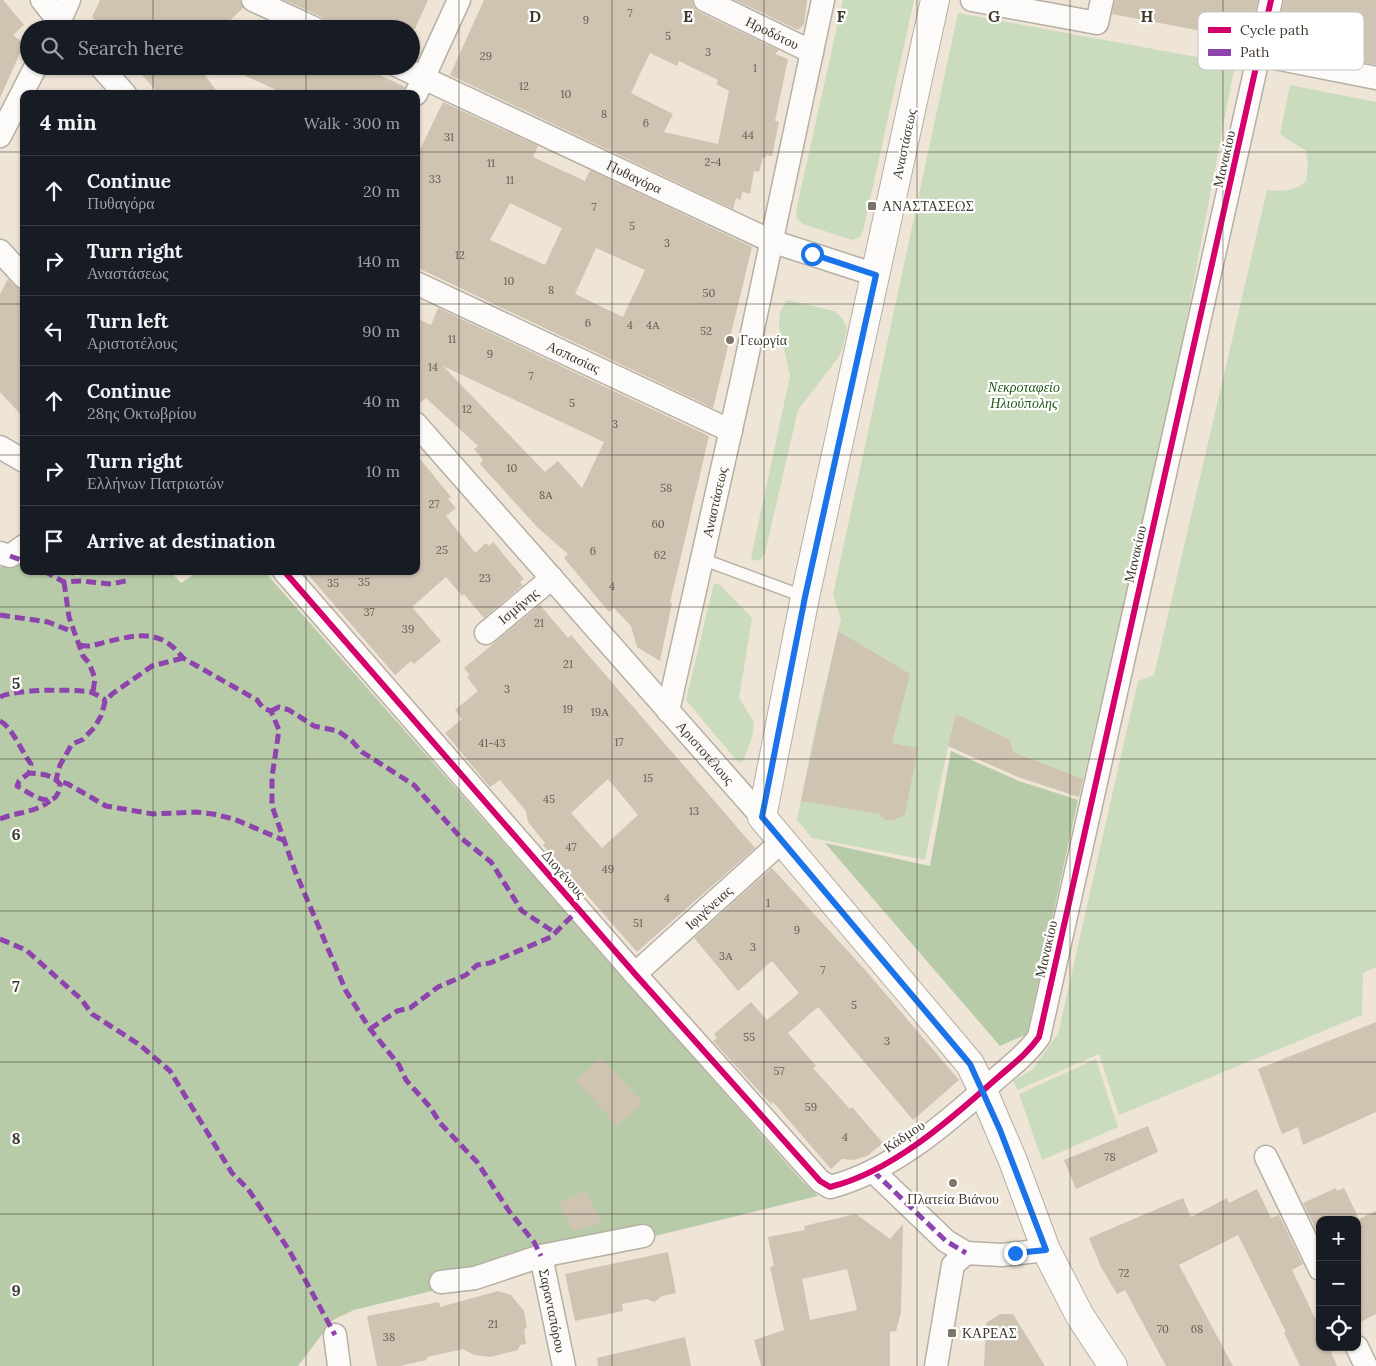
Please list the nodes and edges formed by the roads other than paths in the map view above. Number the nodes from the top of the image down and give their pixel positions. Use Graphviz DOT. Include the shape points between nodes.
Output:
graph roads {
  1 [pos="42,0"];
  2 [pos="69,0"];
  3 [pos="253,0"];
  4 [pos="459,0"];
  5 [pos="705,0"];
  6 [pos="823,0"];
  7 [pos="935,0"];
  8 [pos="972,0"];
  9 [pos="1102,0"];
  10 [pos="55,20"];
  11 [pos="62,20"];
  12 [pos="296,20"];
  13 [pos="812,52"];
  14 [pos="1257,70"];
  15 [pos="1336,70"];
  16 [pos="31,75"];
  17 [pos="108,75"];
  18 [pos="407,75"];
  19 [pos="1376,78"];
  20 [pos="419,86"];
  21 [pos="24,90"];
  22 [pos="121,90"];
  23 [pos="20,97"];
  24 [pos="0,136"];
  25 [pos="772,242"];
  26 [pos="0,251"];
  27 [pos="20,273"];
  28 [pos="876,275"];
  29 [pos="420,285"];
  30 [pos="420,429"];
  31 [pos="731,431"];
  32 [pos="0,447"];
  33 [pos="20,458"];
  34 [pos="20,549"];
  35 [pos="0,553"];
  36 [pos="702,559"];
  37 [pos="287,575"];
  38 [pos="552,578"];
  39 [pos="805,597"];
  40 [pos="486,633"];
  41 [pos="668,711"];
  42 [pos="762,817"];
  43 [pos="782,841"];
  44 [pos="635,974"];
  45 [pos="983,1090"];
  46 [pos="1266,1157"];
  47 [pos="873,1171"];
  48 [pos="830,1187"];
  49 [pos="643,1236"];
  50 [pos="1046,1250"];
  51 [pos="966,1253"];
  52 [pos="541,1256"];
  53 [pos="1316,1261"];
  54 [pos="441,1282"];
  55 [pos="335,1335"];
  56 [pos="1359,1351"];
  57 [pos="339,1366"];
  58 [pos="564,1366"];
  59 [pos="936,1366"];
  60 [pos="1113,1366"];
  61 [pos="1366,1366"];
  1 -- 10 [label="street"];
  2 -- 11 [label="street"];
  3 -- 12 [label="street"];
  4 -- 20 [label="street"];
  5 -- 13 [label="street, Ηροδότου"];
  6 -- 13 [label="street, Αναστάσεως"];
  7 -- 28 [label="street, Αναστάσεως"];
  8 -- 9 [label="street" via="1097,23"];
  13 -- 25 [label="street, Αναστάσεως"];
  14 -- 45 [label="street, Μανακίου" via="1039,1036 1027,1053"];
  15 -- 19 [label="street"];
  16 -- 21 [label="street"];
  17 -- 22 [label="street"];
  18 -- 20 [label="street, Πυθαγόρα"];
  20 -- 25 [label="street, Πυθαγόρα"];
  23 -- 24 [label="street"];
  25 -- 28 [label="street, Πυθαγόρα"];
  25 -- 31 [label="street, Αναστάσεως"];
  26 -- 27 [label="street"];
  28 -- 39 [label="street, Αναστάσεως"];
  29 -- 31 [label="street, Ασπασίας"];
  30 -- 38 [label="street, Αριστοτέλους"];
  31 -- 36 [label="street, Αναστάσεως"];
  32 -- 33 [label="street"];
  34 -- 35 [label="street" via="10,556"];
  36 -- 39 [label="lane"];
  36 -- 41 [label="street, Αναστάσεως"];
  37 -- 44 [label="street, Διογένους"];
  38 -- 40 [label="street, Ισμήνης"];
  38 -- 41 [label="street, Αριστοτέλους"];
  39 -- 42 [label="street, Αναστάσεως"];
  41 -- 42 [label="street, Αριστοτέλους"];
  42 -- 43 [label="street, Αριστοτέλους"];
  43 -- 44 [label="street, Ιφιγένειας"];
  43 -- 45 [label="street, Αριστοτέλους" via="970,1064"];
  44 -- 48 [label="street, Διογένους" via="820,1181"];
  45 -- 47 [label="street, Κάδμου" via="927,1136"];
  45 -- 50 [label="street, Αριστοτέλους"];
  46 -- 53 [label="street"];
  47 -- 48 [label="street, Κάδμου" via="848,1183"];
  47 -- 51 [label="street" via="946,1241"];
  49 -- 52 [label="street"];
  50 -- 51 [label="street" via="1002,1255"];
  50 -- 60 [label="street, Αριστοτέλους" via="1080,1316"];
  51 -- 59 [label="street" via="954,1266"];
  52 -- 54 [label="street" via="475,1278"];
  52 -- 58 [label="street, Σαρανταπόρου"];
  55 -- 57 [label="street"];
  56 -- 61 [label="street"];
}
